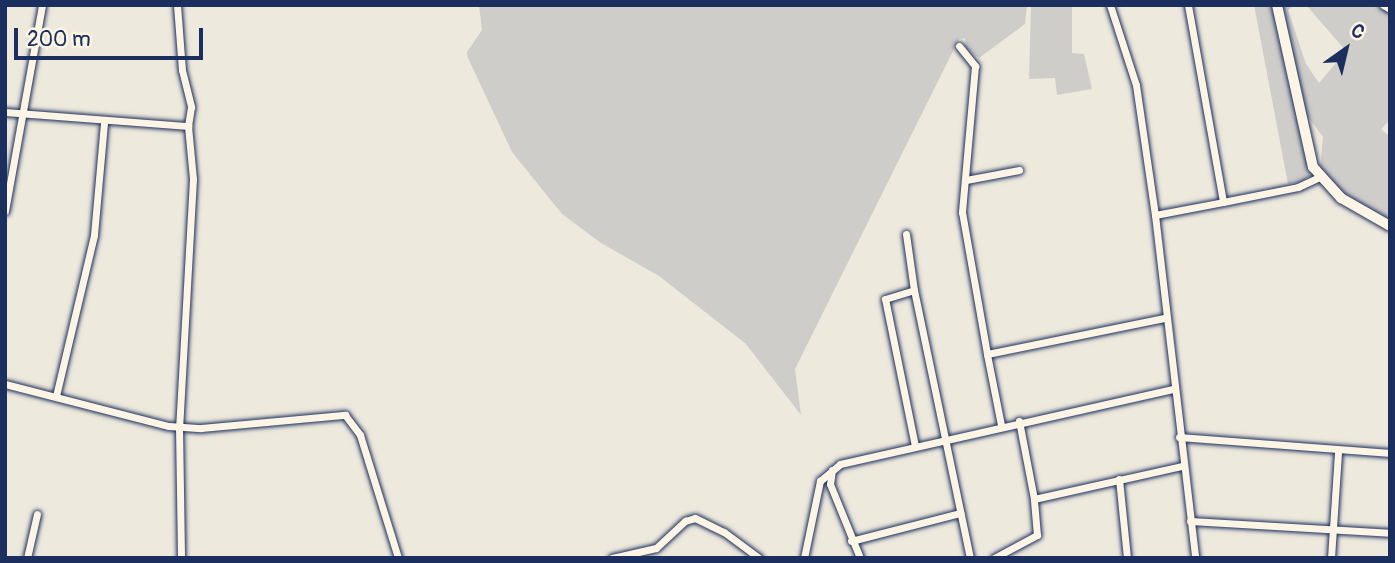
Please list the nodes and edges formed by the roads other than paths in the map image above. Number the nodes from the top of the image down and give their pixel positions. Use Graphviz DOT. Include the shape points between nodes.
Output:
graph roads {
  1 [pos="42,5"];
  2 [pos="177,5"];
  3 [pos="1110,5"];
  4 [pos="1188,5"];
  5 [pos="1277,5"];
  6 [pos="1383,5"];
  7 [pos="1390,9"];
  8 [pos="959,46"];
  9 [pos="5,113"];
  10 [pos="21,116"];
  11 [pos="104,122"];
  12 [pos="188,126"];
  13 [pos="1019,170"];
  14 [pos="1319,177"];
  15 [pos="966,180"];
  16 [pos="1223,202"];
  17 [pos="5,211"];
  18 [pos="1155,215"];
  19 [pos="1390,226"];
  20 [pos="906,234"];
  21 [pos="914,290"];
  22 [pos="1164,318"];
  23 [pos="988,354"];
  24 [pos="5,384"];
  25 [pos="1172,389"];
  26 [pos="57,396"];
  27 [pos="1019,421"];
  28 [pos="1001,425"];
  29 [pos="179,427"];
  30 [pos="1179,438"];
  31 [pos="946,439"];
  32 [pos="915,446"];
  33 [pos="1339,452"];
  34 [pos="1390,453"];
  35 [pos="1182,466"];
  36 [pos="832,470"];
  37 [pos="1119,479"];
  38 [pos="1034,499"];
  39 [pos="960,513"];
  40 [pos="37,514"];
  41 [pos="1190,521"];
  42 [pos="1333,530"];
  43 [pos="1390,533"];
  44 [pos="851,541"];
  45 [pos="27,558"];
  46 [pos="181,558"];
  47 [pos="398,558"];
  48 [pos="612,558"];
  49 [pos="759,558"];
  50 [pos="804,558"];
  51 [pos="860,558"];
  52 [pos="970,558"];
  53 [pos="994,558"];
  54 [pos="1127,558"];
  55 [pos="1195,558"];
  56 [pos="1331,558"];
  1 -- 10 [label="street"];
  2 -- 12 [label="street" via="182,70 191,107"];
  3 -- 18 [label="street" via="1136,85"];
  4 -- 16 [label="street"];
  5 -- 14 [label="main road" via="1304,143"];
  6 -- 7 [label="street"];
  8 -- 15 [label="street" via="975,66"];
  9 -- 10 [label="street"];
  10 -- 11 [label="street"];
  10 -- 17 [label="street"];
  11 -- 12 [label="street"];
  11 -- 26 [label="street" via="94,235"];
  12 -- 29 [label="street" via="192,197"];
  13 -- 15 [label="street"];
  14 -- 16 [label="street" via="1298,187"];
  14 -- 19 [label="main road" via="1341,198"];
  15 -- 23 [label="street" via="964,225"];
  16 -- 18 [label="street"];
  18 -- 22 [label="street"];
  20 -- 21 [label="street"];
  21 -- 31 [label="street"];
  21 -- 32 [label="street" via="885,299"];
  22 -- 23 [label="street"];
  22 -- 25 [label="street"];
  23 -- 28 [label="street"];
  24 -- 26 [label="street"];
  25 -- 27 [label="street"];
  25 -- 30 [label="street"];
  26 -- 29 [label="street"];
  27 -- 28 [label="street"];
  27 -- 38 [label="street"];
  28 -- 31 [label="street"];
  29 -- 46 [label="street"];
  29 -- 47 [label="street" via="345,415 360,435"];
  30 -- 33 [label="street"];
  30 -- 35 [label="street"];
  31 -- 32 [label="street"];
  31 -- 39 [label="street"];
  32 -- 36 [label="street" via="849,461"];
  33 -- 34 [label="street"];
  33 -- 42 [label="street"];
  35 -- 37 [label="street"];
  35 -- 41 [label="street"];
  36 -- 44 [label="street" via="830,484"];
  36 -- 50 [label="street" via="820,481"];
  37 -- 38 [label="street"];
  37 -- 54 [label="street"];
  38 -- 53 [label="street" via="1037,535"];
  39 -- 44 [label="street"];
  39 -- 52 [label="street"];
  40 -- 45 [label="street"];
  41 -- 42 [label="street"];
  41 -- 55 [label="street"];
  42 -- 43 [label="street"];
  42 -- 56 [label="street"];
  44 -- 51 [label="street"];
  48 -- 49 [label="street" via="656,548 685,521 695,518"];
}
